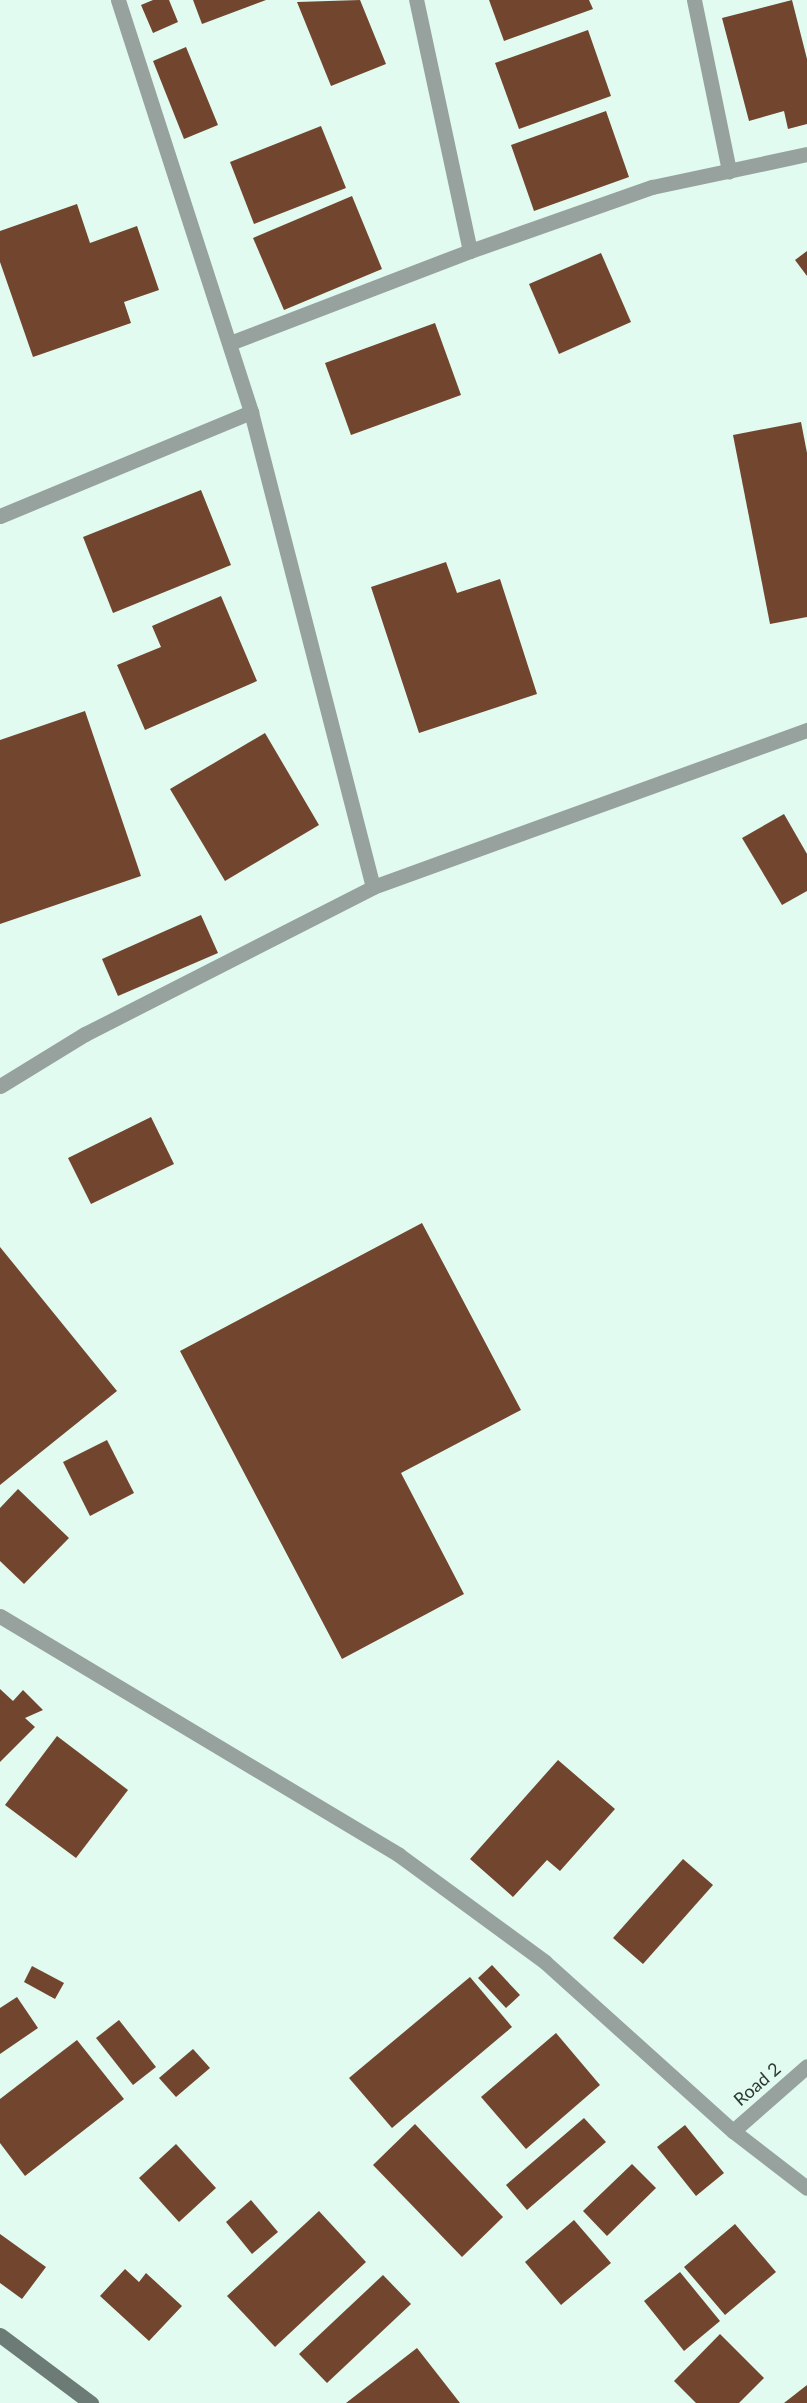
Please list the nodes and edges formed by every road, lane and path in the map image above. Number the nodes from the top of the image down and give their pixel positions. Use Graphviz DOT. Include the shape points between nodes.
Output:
graph roads {
  1 [pos="118,0"];
  2 [pos="416,0"];
  3 [pos="694,0"];
  4 [pos="807,154"];
  5 [pos="729,171"];
  6 [pos="470,251"];
  7 [pos="230,343"];
  8 [pos="251,412"];
  9 [pos="0,516"];
  10 [pos="807,730"];
  11 [pos="373,887"];
  12 [pos="0,1086"];
  13 [pos="0,1616"];
  14 [pos="807,2066"];
  15 [pos="733,2131"];
  16 [pos="807,2188"];
  17 [pos="0,2335"];
  18 [pos="91,2403"];
  1 -- 7 [label="street"];
  2 -- 6 [label="street"];
  3 -- 5 [label="street"];
  4 -- 5 [label="street"];
  5 -- 6 [label="street" via="652,187"];
  6 -- 7 [label="street"];
  7 -- 8 [label="street"];
  8 -- 9 [label="street"];
  8 -- 11 [label="street"];
  10 -- 11 [label="street"];
  11 -- 12 [label="street" via="85,1034"];
  13 -- 15 [label="street" via="399,1855 545,1962"];
  14 -- 15 [label="street, Road 2"];
  15 -- 16 [label="street"];
  17 -- 18 [label="street"];
}
